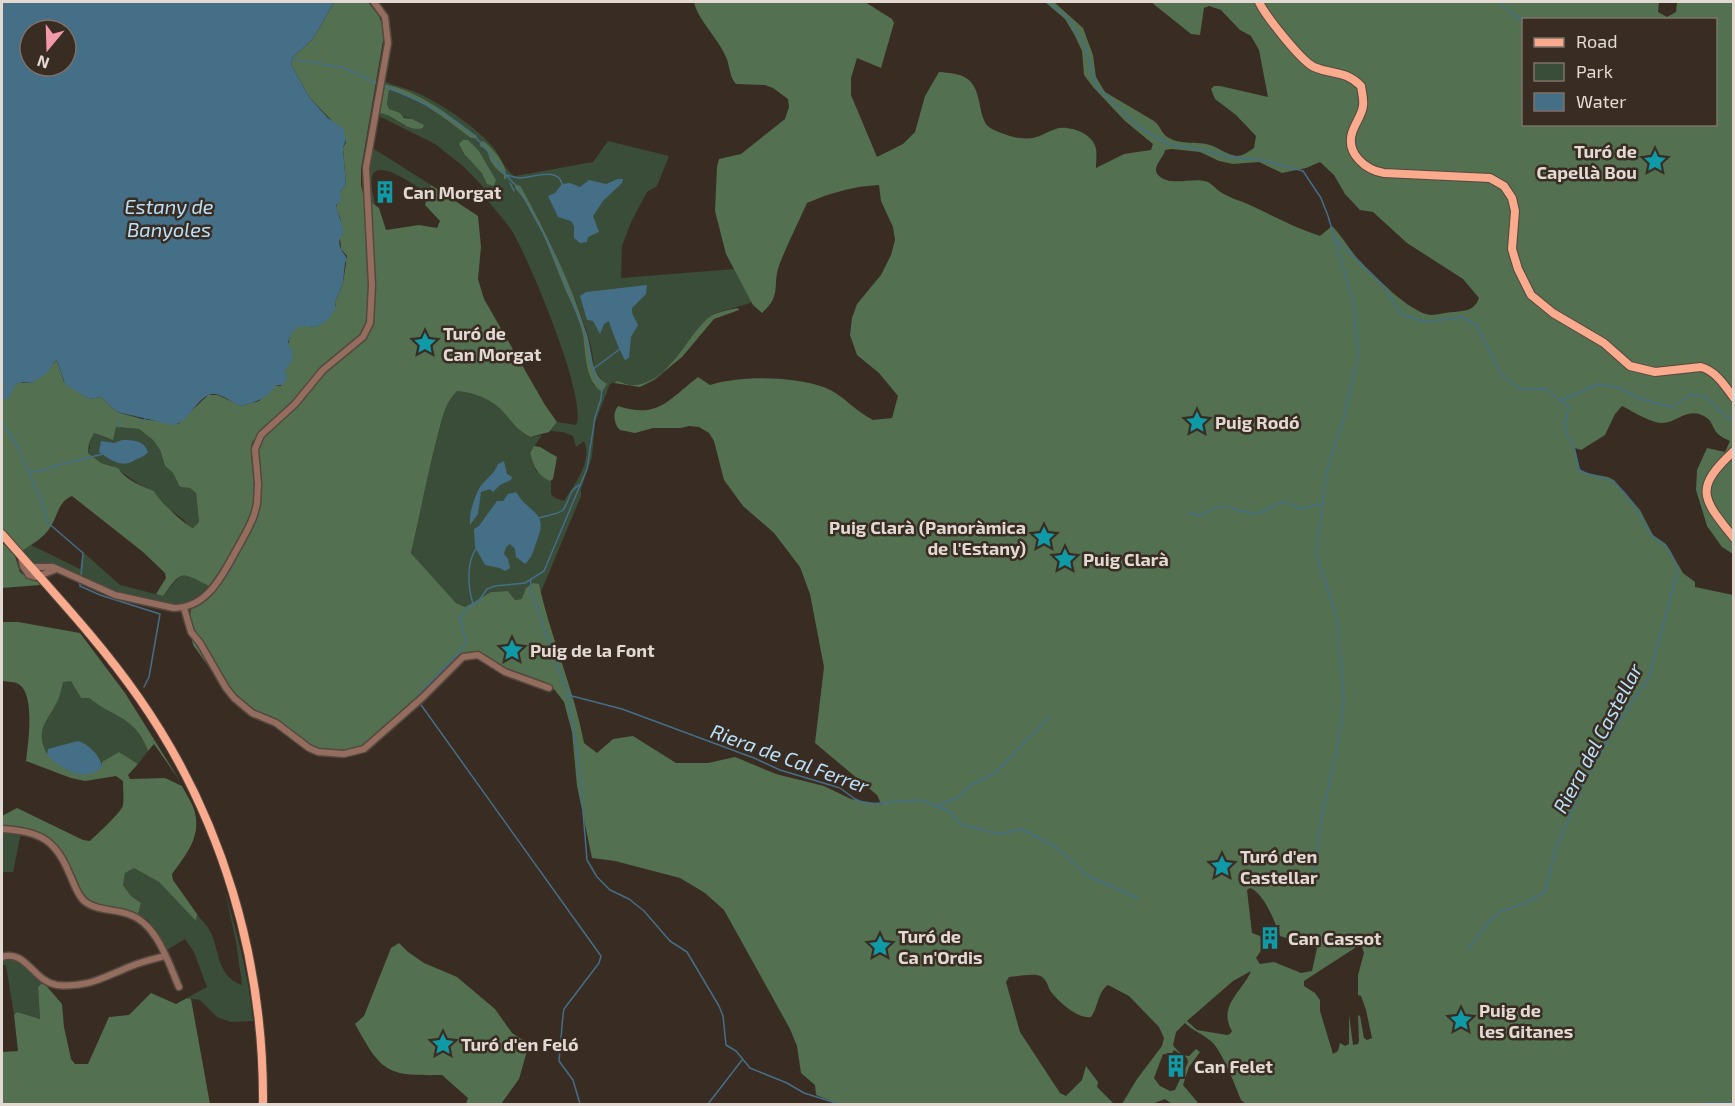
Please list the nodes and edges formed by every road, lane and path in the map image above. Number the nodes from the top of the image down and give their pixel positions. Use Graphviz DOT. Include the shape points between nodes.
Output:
graph roads {
  1 [pos="374,2"];
  2 [pos="1259,2"];
  3 [pos="1734,398"];
  4 [pos="1734,451"];
  5 [pos="2,534"];
  6 [pos="1734,538"];
  7 [pos="21,556"];
  8 [pos="43,572"];
  9 [pos="184,608"];
  10 [pos="549,688"];
  11 [pos="2,829"];
  12 [pos="165,956"];
  13 [pos="2,957"];
  14 [pos="179,987"];
  15 [pos="263,1104"];
  1 -- 9 [label="street" via="385,17 388,43 366,168 372,274 370,323 363,337 323,370 295,404 261,435 255,449 258,495 252,521 214,586"];
  2 -- 3 [label="main road" via="1307,62 1345,74 1361,87 1364,106 1350,142 1365,166 1384,173 1490,178 1504,186 1515,211 1512,249 1531,295 1604,343 1630,366 1655,372 1708,369"];
  4 -- 6 [label="main road" via="1710,475 1706,492 1715,514"];
  5 -- 7 [label="main road"];
  7 -- 8 [label="main road" via="30,567"];
  7 -- 8 [label="street" via="26,572 33,576"];
  8 -- 9 [label="street" via="60,570 115,595"];
  8 -- 15 [label="main road" via="46,584 139,698 167,741 207,820 247,944 259,1022"];
  9 -- 10 [label="street" via="191,632 234,698 318,752 344,754 364,749 463,657 470,655 478,655 505,672"];
  11 -- 12 [label="street" via="28,831 50,842 82,898 98,908 139,919 152,932"];
  12 -- 13 [label="street" via="97,982 77,985 50,984 21,959"];
  12 -- 14 [label="street"];
}
